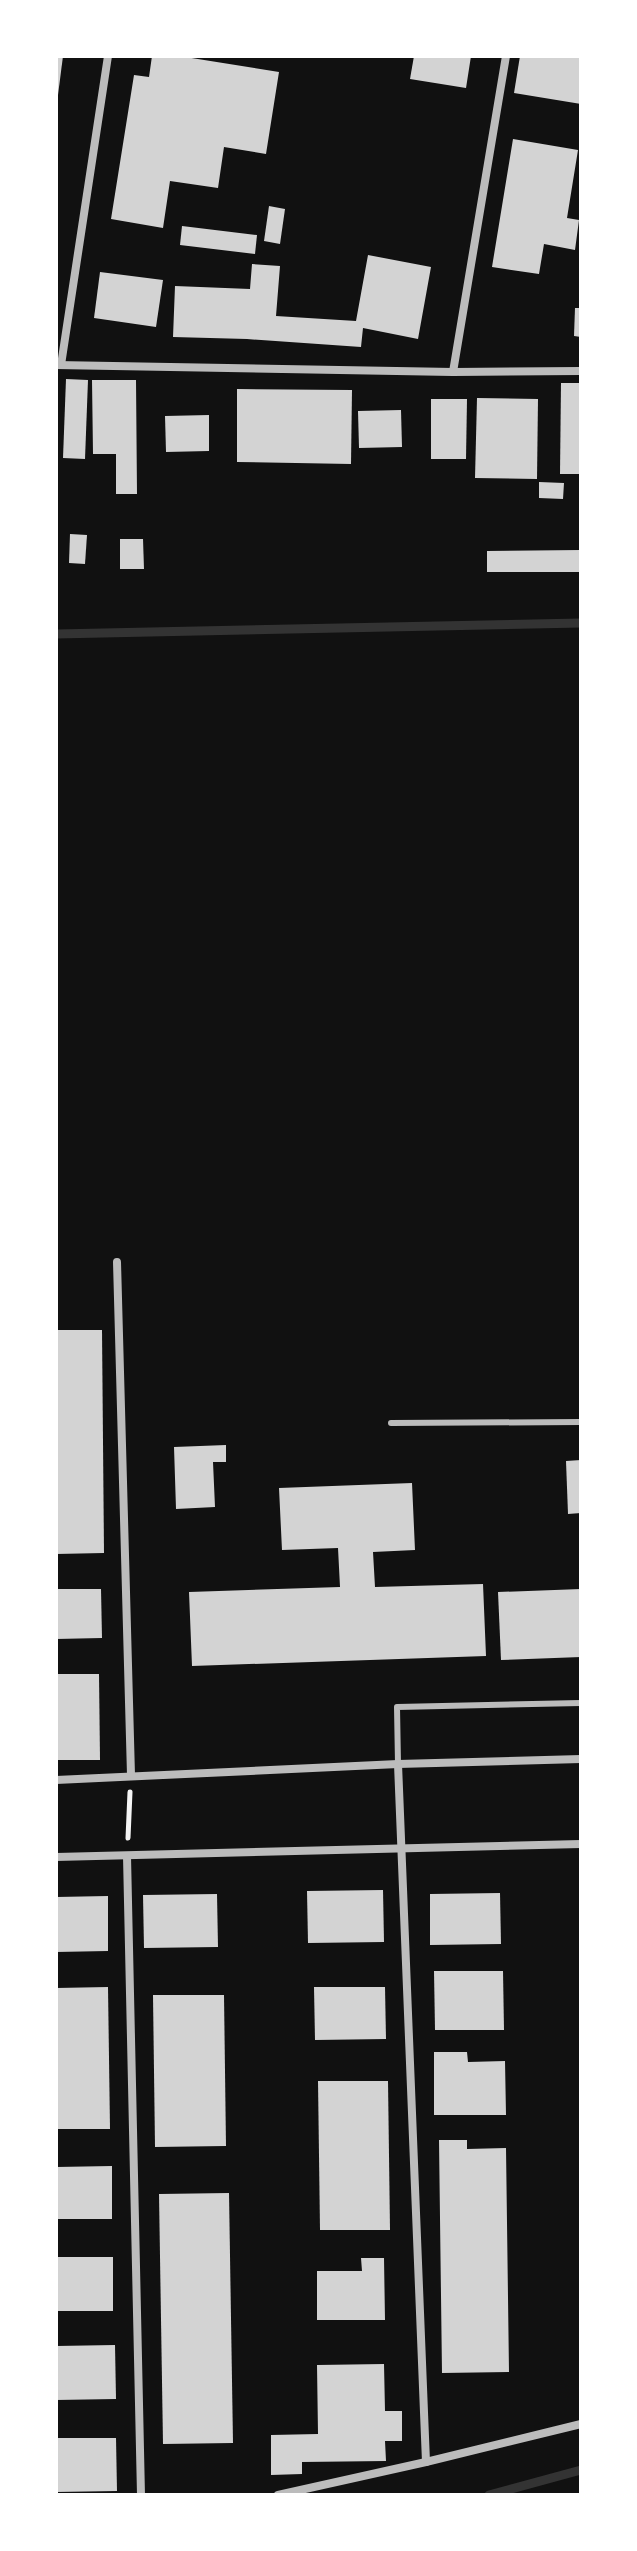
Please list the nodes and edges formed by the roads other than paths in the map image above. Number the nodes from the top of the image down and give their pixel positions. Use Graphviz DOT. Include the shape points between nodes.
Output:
graph roads {
  1 [pos="108,56"];
  2 [pos="506,56"];
  3 [pos="59,365"];
  4 [pos="581,371"];
  5 [pos="453,372"];
  6 [pos="117,1262"];
  7 [pos="581,1422"];
  8 [pos="391,1423"];
  9 [pos="581,1703"];
  10 [pos="581,1759"];
  11 [pos="398,1764"];
  12 [pos="131,1775"];
  13 [pos="56,1780"];
  14 [pos="581,1844"];
  15 [pos="401,1848"];
  16 [pos="127,1856"];
  17 [pos="56,1857"];
  18 [pos="581,2424"];
  19 [pos="426,2462"];
  20 [pos="141,2495"];
  21 [pos="278,2495"];
  1 -- 3 [label="street"];
  2 -- 5 [label="street"];
  3 -- 5 [label="street"];
  4 -- 5 [label="street"];
  6 -- 12 [label="street"];
  7 -- 8 [label="lane"];
  9 -- 11 [label="lane" via="397,1707"];
  10 -- 11 [label="street"];
  11 -- 12 [label="street"];
  11 -- 15 [label="street"];
  12 -- 13 [label="street"];
  14 -- 15 [label="street"];
  15 -- 16 [label="street"];
  15 -- 19 [label="street"];
  16 -- 17 [label="street"];
  16 -- 20 [label="street"];
  18 -- 19 [label="street"];
  19 -- 21 [label="street"];
}
